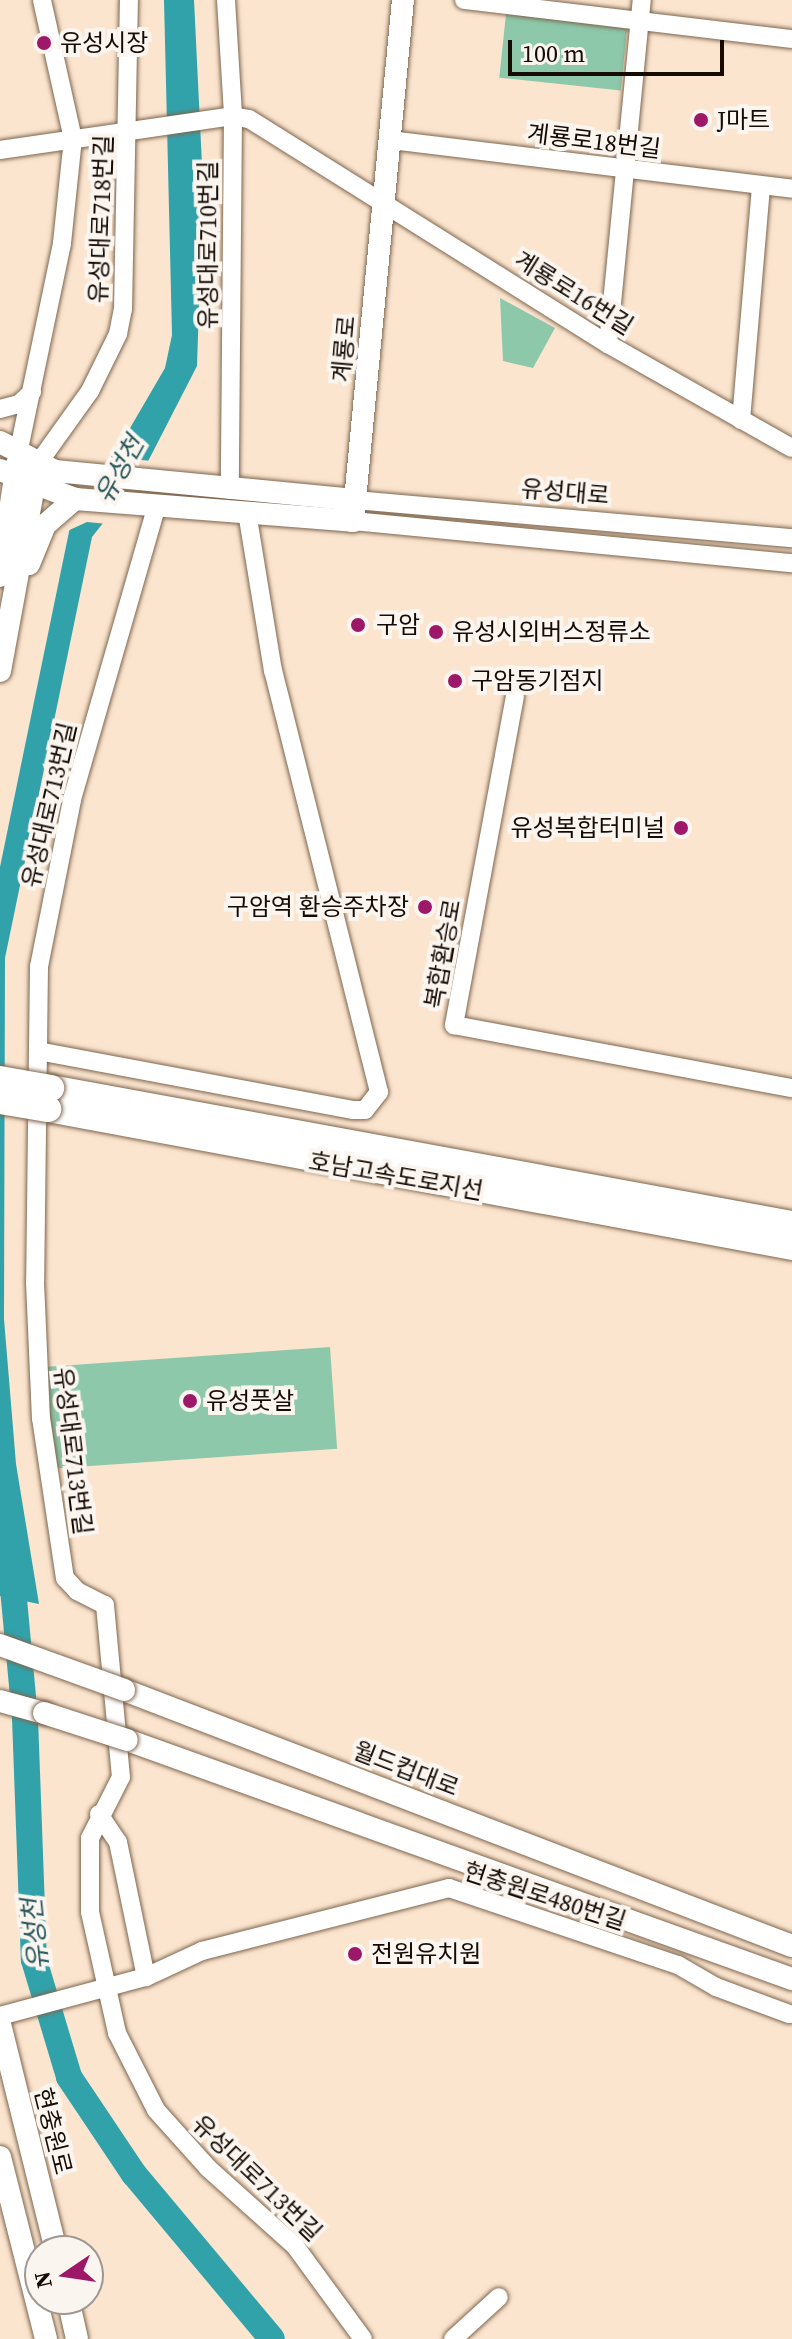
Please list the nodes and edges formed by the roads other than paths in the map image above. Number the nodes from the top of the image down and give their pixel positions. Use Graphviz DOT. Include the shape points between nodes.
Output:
graph roads {
  1 [pos="42,0"];
  2 [pos="129,0"];
  3 [pos="226,0"];
  4 [pos="403,0"];
  5 [pos="464,0"];
  6 [pos="642,0"];
  7 [pos="640,22"];
  8 [pos="792,39"];
  9 [pos="233,116"];
  10 [pos="129,129"];
  11 [pos="73,139"];
  12 [pos="390,140"];
  13 [pos="0,150"];
  14 [pos="625,168"];
  15 [pos="761,186"];
  16 [pos="792,189"];
  17 [pos="384,203"];
  18 [pos="608,344"];
  19 [pos="32,392"];
  20 [pos="0,409"];
  21 [pos="741,420"];
  22 [pos="792,448"];
  23 [pos="17,466"];
  24 [pos="230,490"];
  25 [pos="75,499"];
  26 [pos="5,505"];
  27 [pos="153,505"];
  28 [pos="354,510"];
  29 [pos="247,513"];
  30 [pos="792,538"];
  31 [pos="792,563"];
  32 [pos="0,576"];
  33 [pos="5,645"];
  34 [pos="0,671"];
  35 [pos="515,696"];
  36 [pos="38,1051"];
  37 [pos="0,1079"];
  38 [pos="792,1088"];
  39 [pos="50,1098"];
  40 [pos="0,1101"];
  41 [pos="792,1224"];
  42 [pos="792,1247"];
  43 [pos="0,1645"];
  44 [pos="0,1701"];
  45 [pos="99,1814"];
  46 [pos="792,1946"];
  47 [pos="146,1977"];
  48 [pos="792,1979"];
  49 [pos="100,1991"];
  50 [pos="789,2014"];
  51 [pos="0,2016"];
  52 [pos="0,2024"];
  53 [pos="0,2157"];
  54 [pos="8,2189"];
  55 [pos="37,2235"];
  56 [pos="52,2235"];
  57 [pos="499,2297"];
  58 [pos="72,2315"];
  59 [pos="46,2339"];
  60 [pos="77,2339"];
  61 [pos="363,2339"];
  62 [pos="453,2339"];
  1 -- 11 [label="street"];
  2 -- 10 [label="street, 유성대로718번길"];
  3 -- 9 [label="street, 유성대로710번길"];
  4 -- 12 [label="main road, 계룡로"];
  5 -- 7 [label="street"];
  6 -- 7 [label="street"];
  7 -- 8 [label="street"];
  7 -- 14 [label="street"];
  9 -- 10 [label="street"];
  9 -- 17 [label="street" via="249,119"];
  9 -- 24 [label="street, 유성대로710번길"];
  10 -- 11 [label="street"];
  10 -- 23 [label="street, 유성대로718번길" via="118,334 90,391"];
  11 -- 13 [label="street"];
  11 -- 19 [label="street" via="62,243"];
  12 -- 14 [label="street, 계룡로18번길"];
  12 -- 17 [label="main road, 계룡로"];
  14 -- 15 [label="street, 계룡로18번길"];
  14 -- 18 [label="street"];
  15 -- 16 [label="street, 계룡로18번길"];
  15 -- 21 [label="street"];
  17 -- 18 [label="street, 계룡로16번길"];
  17 -- 28 [label="main road, 계룡로"];
  18 -- 21 [label="street, 계룡로16번길"];
  19 -- 20 [label="street" via="19,404"];
  19 -- 23 [label="street"];
  21 -- 22 [label="street, 계룡로16번길"];
  23 -- 24 [label="main road"];
  23 -- 25 [label="main road, 유성대로"];
  23 -- 26 [label="main road"];
  23 -- 33 [label="main road"];
  24 -- 28 [label="main road"];
  25 -- 27 [label="main road, 유성대로"];
  25 -- 33 [label="main road" via="45,525"];
  26 -- 32 [label="main road"];
  27 -- 29 [label="main road, 유성대로"];
  27 -- 36 [label="street, 유성대로713번길" via="72,800 39,966"];
  28 -- 29 [label="main road, 유성대로"];
  28 -- 30 [label="street, 유성대로"];
  28 -- 31 [label="street, 유성대로"];
  29 -- 36 [label="street" via="273,671 379,1092 365,1110 354,1110"];
  33 -- 34 [label="main road"];
  35 -- 38 [label="street, 복합환승로" via="454,1025"];
  36 -- 45 [label="street, 유성대로713번길" via="35,1282 41,1418 65,1578 77,1591 105,1605 121,1777"];
  37 -- 39 [label="highway, 호남고속도로지선, bridge"];
  39 -- 40 [label="highway, 호남고속도로지선, bridge"];
  39 -- 41 [label="highway, 호남고속도로지선"];
  39 -- 42 [label="highway, 호남고속도로지선"];
  43 -- 46 [label="main road, 월드컵대로, bridge"];
  44 -- 48 [label="main road, bridge" via="127,1740"];
  45 -- 47 [label="street" via="118,1842"];
  45 -- 49 [label="street, 유성대로713번길" via="87,1862"];
  47 -- 49 [label="street, 현충원로480번길"];
  47 -- 50 [label="street, 현충원로480번길" via="202,1951 449,1888 678,1965 716,1987"];
  49 -- 51 [label="street, 현충원로480번길"];
  49 -- 61 [label="street, 유성대로713번길" via="156,2110 208,2168 295,2246"];
  52 -- 56 [label="main road, 현충원로"];
  53 -- 54 [label="main road"];
  54 -- 55 [label="main road" via="7,2174 15,2165 26,2184"];
  54 -- 59 [label="main road"];
  57 -- 62 [label="street"];
  58 -- 60 [label="main road"];
}
